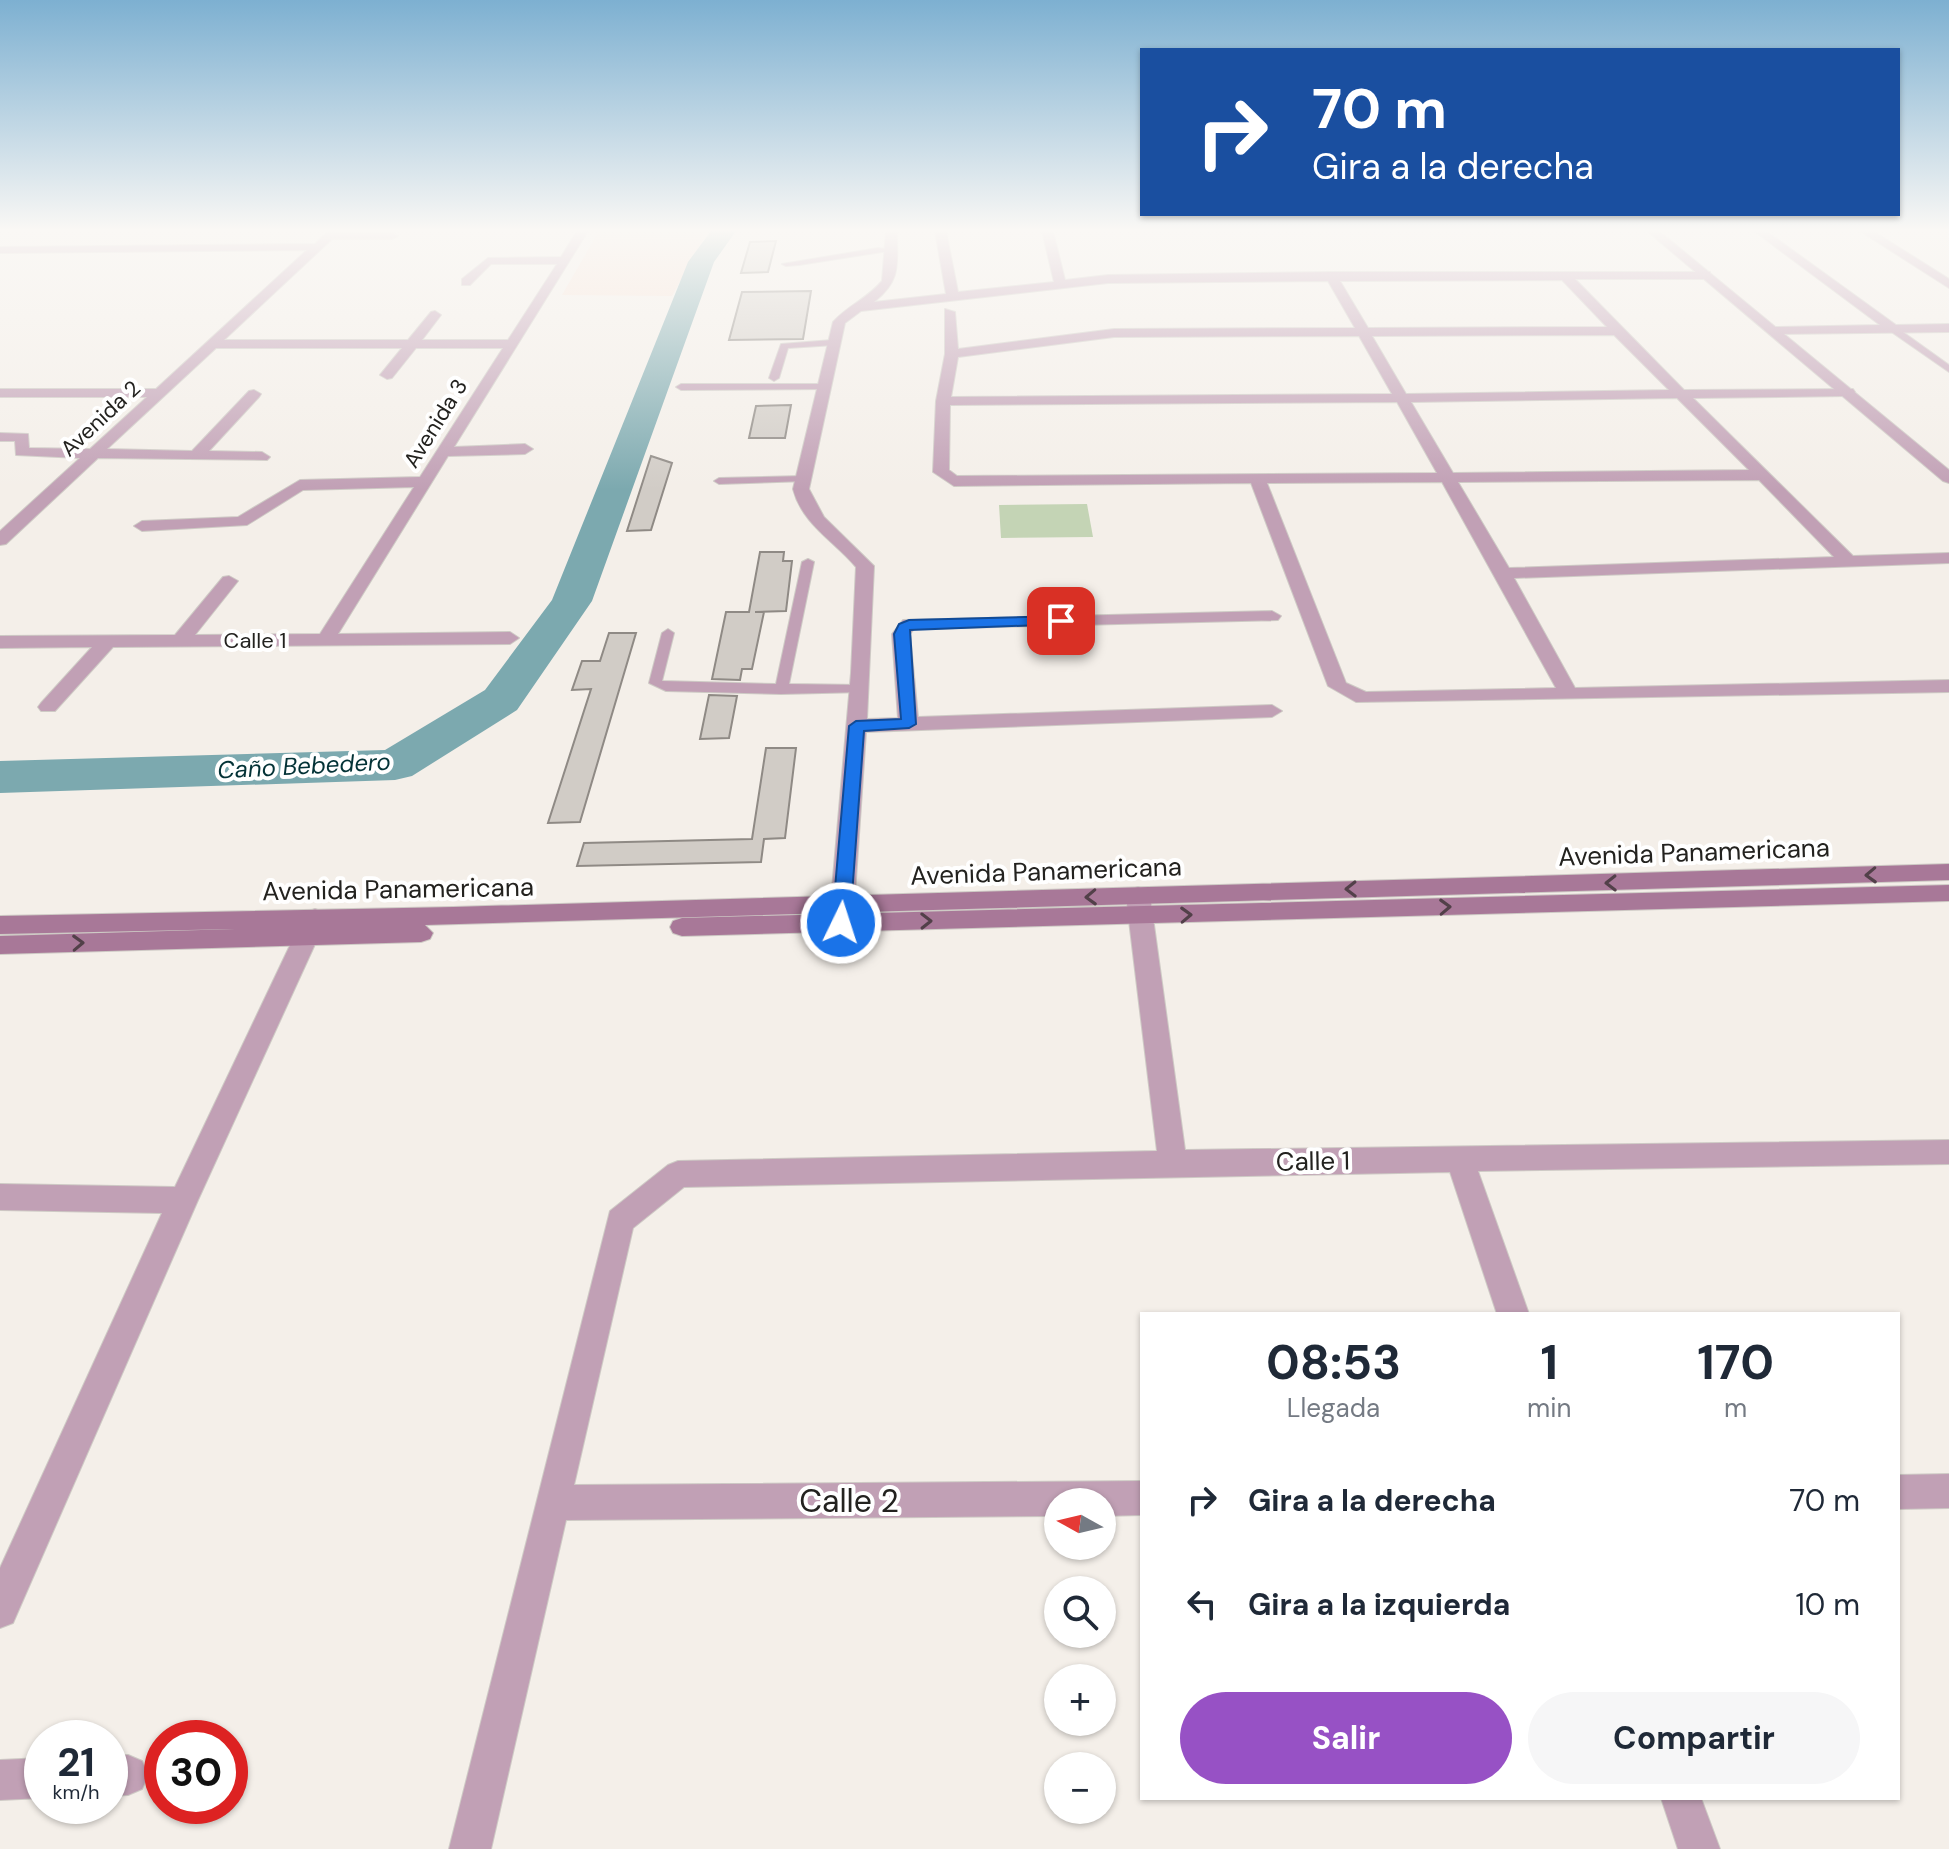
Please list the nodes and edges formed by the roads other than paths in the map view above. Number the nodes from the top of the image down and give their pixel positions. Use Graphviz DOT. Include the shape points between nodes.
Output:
graph roads {
  1 [pos="243,317"];
  2 [pos="433,317"];
  3 [pos="527,317"];
  4 [pos="844,317"];
  5 [pos="949,317"];
  6 [pos="1354,317"];
  7 [pos="1603,317"];
  8 [pos="1758,317"];
  9 [pos="1877,317"];
  10 [pos="1949,328"];
  11 [pos="1893,329"];
  12 [pos="1362,331"];
  13 [pos="1616,331"];
  14 [pos="1775,331"];
  15 [pos="411,342"];
  16 [pos="832,343"];
  17 [pos="215,344"];
  18 [pos="510,344"];
  19 [pos="952,354"];
  20 [pos="1949,369"];
  21 [pos="387,375"];
  22 [pos="774,378"];
  23 [pos="681,387"];
  24 [pos="823,387"];
  25 [pos="1848,392"];
  26 [pos="0,393"];
  27 [pos="159,393"];
  28 [pos="1680,393"];
  29 [pos="254,394"];
  30 [pos="1399,395"];
  31 [pos="943,401"];
  32 [pos="0,437"];
  33 [pos="525,449"];
  34 [pos="443,452"];
  35 [pos="93,454"];
  36 [pos="196,456"];
  37 [pos="262,457"];
  38 [pos="1445,475"];
  39 [pos="1765,475"];
  40 [pos="1949,478"];
  41 [pos="803,479"];
  42 [pos="719,481"];
  43 [pos="1258,481"];
  44 [pos="424,482"];
  45 [pos="142,526"];
  46 [pos="0,540"];
  47 [pos="1949,558"];
  48 [pos="808,562"];
  49 [pos="1849,562"];
  50 [pos="1503,573"];
  51 [pos="229,581"];
  52 [pos="1272,616"];
  53 [pos="668,633"];
  54 [pos="510,638"];
  55 [pos="325,640"];
  56 [pos="108,641"];
  57 [pos="180,641"];
  58 [pos="0,642"];
  59 [pos="1949,686"];
  60 [pos="859,689"];
  61 [pos="781,690"];
  62 [pos="1569,694"];
  63 [pos="48,707"];
  64 [pos="1272,711"];
  65 [pos="909,724"];
  66 [pos="856,726"];
  67 [pos="1949,872"];
  68 [pos="1949,893"];
  69 [pos="1138,906"];
  70 [pos="841,914"];
  71 [pos="0,925"];
  72 [pos="310,927"];
  73 [pos="0,945"];
  74 [pos="1949,1152"];
  75 [pos="1460,1159"];
  76 [pos="1173,1163"];
  77 [pos="0,1197"];
  78 [pos="183,1200"];
  79 [pos="1512,1312"];
  80 [pos="1949,1491"];
  81 [pos="1900,1492"];
  82 [pos="1140,1498"];
  83 [pos="555,1503"];
  84 [pos="0,1610"];
  85 [pos="24,1779"];
  86 [pos="0,1780"];
  87 [pos="1682,1800"];
  88 [pos="470,1849"];
  89 [pos="1699,1849"];
  1 -- 17 [label="street, Avenida 2"];
  2 -- 15 [label="street"];
  3 -- 18 [label="street, Avenida 3"];
  4 -- 16 [label="street"];
  5 -- 19 [label="street"];
  6 -- 12 [label="street"];
  7 -- 13 [label="street"];
  8 -- 14 [label="street"];
  9 -- 11 [label="street"];
  10 -- 11 [label="street"];
  11 -- 14 [label="street"];
  11 -- 20 [label="lane"];
  12 -- 13 [label="street"];
  12 -- 19 [label="street" via="1114,333"];
  12 -- 30 [label="street"];
  13 -- 28 [label="street"];
  14 -- 25 [label="street"];
  15 -- 17 [label="street"];
  15 -- 18 [label="street"];
  15 -- 21 [label="street"];
  16 -- 22 [label="lane" via="784,346"];
  16 -- 24 [label="street"];
  17 -- 27 [label="street, Avenida 2"];
  18 -- 34 [label="street, Avenida 3"];
  19 -- 31 [label="street"];
  23 -- 24 [label="lane"];
  24 -- 41 [label="street"];
  25 -- 28 [label="street"];
  25 -- 40 [label="street"];
  26 -- 27 [label="street"];
  27 -- 35 [label="street, Avenida 2"];
  28 -- 30 [label="street"];
  28 -- 39 [label="street"];
  29 -- 36 [label="street"];
  30 -- 31 [label="street"];
  30 -- 38 [label="street"];
  31 -- 43 [label="street" via="941,472 954,481"];
  32 -- 35 [label="street" via="23,437 21,452"];
  33 -- 34 [label="street"];
  34 -- 44 [label="street, Avenida 3"];
  35 -- 36 [label="street"];
  35 -- 46 [label="street, Avenida 2"];
  36 -- 37 [label="street"];
  38 -- 39 [label="street"];
  38 -- 43 [label="street"];
  38 -- 50 [label="street"];
  39 -- 49 [label="street"];
  41 -- 42 [label="lane"];
  41 -- 60 [label="street" via="802,500 810,514 865,566"];
  43 -- 62 [label="street" via="1338,686 1363,698"];
  44 -- 45 [label="street" via="300,485 241,522"];
  44 -- 55 [label="street, Avenida 3"];
  47 -- 49 [label="street"];
  48 -- 61 [label="lane"];
  49 -- 50 [label="street"];
  50 -- 62 [label="street"];
  51 -- 57 [label="street"];
  52 -- 65 [label="street" via="909,624 901,634"];
  53 -- 61 [label="lane" via="655,683"];
  54 -- 55 [label="street, Calle 1"];
  55 -- 57 [label="street, Calle 1"];
  56 -- 57 [label="street, Calle 1"];
  56 -- 58 [label="street, Calle 1"];
  56 -- 63 [label="street"];
  59 -- 62 [label="street"];
  60 -- 61 [label="lane"];
  60 -- 66 [label="street"];
  64 -- 65 [label="street"];
  65 -- 66 [label="street"];
  66 -- 70 [label="street"];
  67 -- 69 [label="main road, Avenida Panamericana, one-way"];
  69 -- 68 [label="main road, Avenida Panamericana, one-way"];
  69 -- 70 [label="main road, Avenida Panamericana"];
  69 -- 76 [label="street"];
  70 -- 72 [label="main road, Avenida Panamericana"];
  71 -- 72 [label="main road, Avenida Panamericana"];
  73 -- 72 [label="main road, Avenida Panamericana, one-way"];
  72 -- 78 [label="street"];
  74 -- 75 [label="street, Calle 1"];
  75 -- 76 [label="street, Calle 1"];
  75 -- 79 [label="street"];
  76 -- 83 [label="street, Calle 1" via="678,1174 620,1221"];
  77 -- 78 [label="street"];
  78 -- 84 [label="street"];
  80 -- 81 [label="street"];
  82 -- 83 [label="street, Calle 2"];
  83 -- 88 [label="street"];
  85 -- 86 [label="street"];
  87 -- 89 [label="street"];
}
